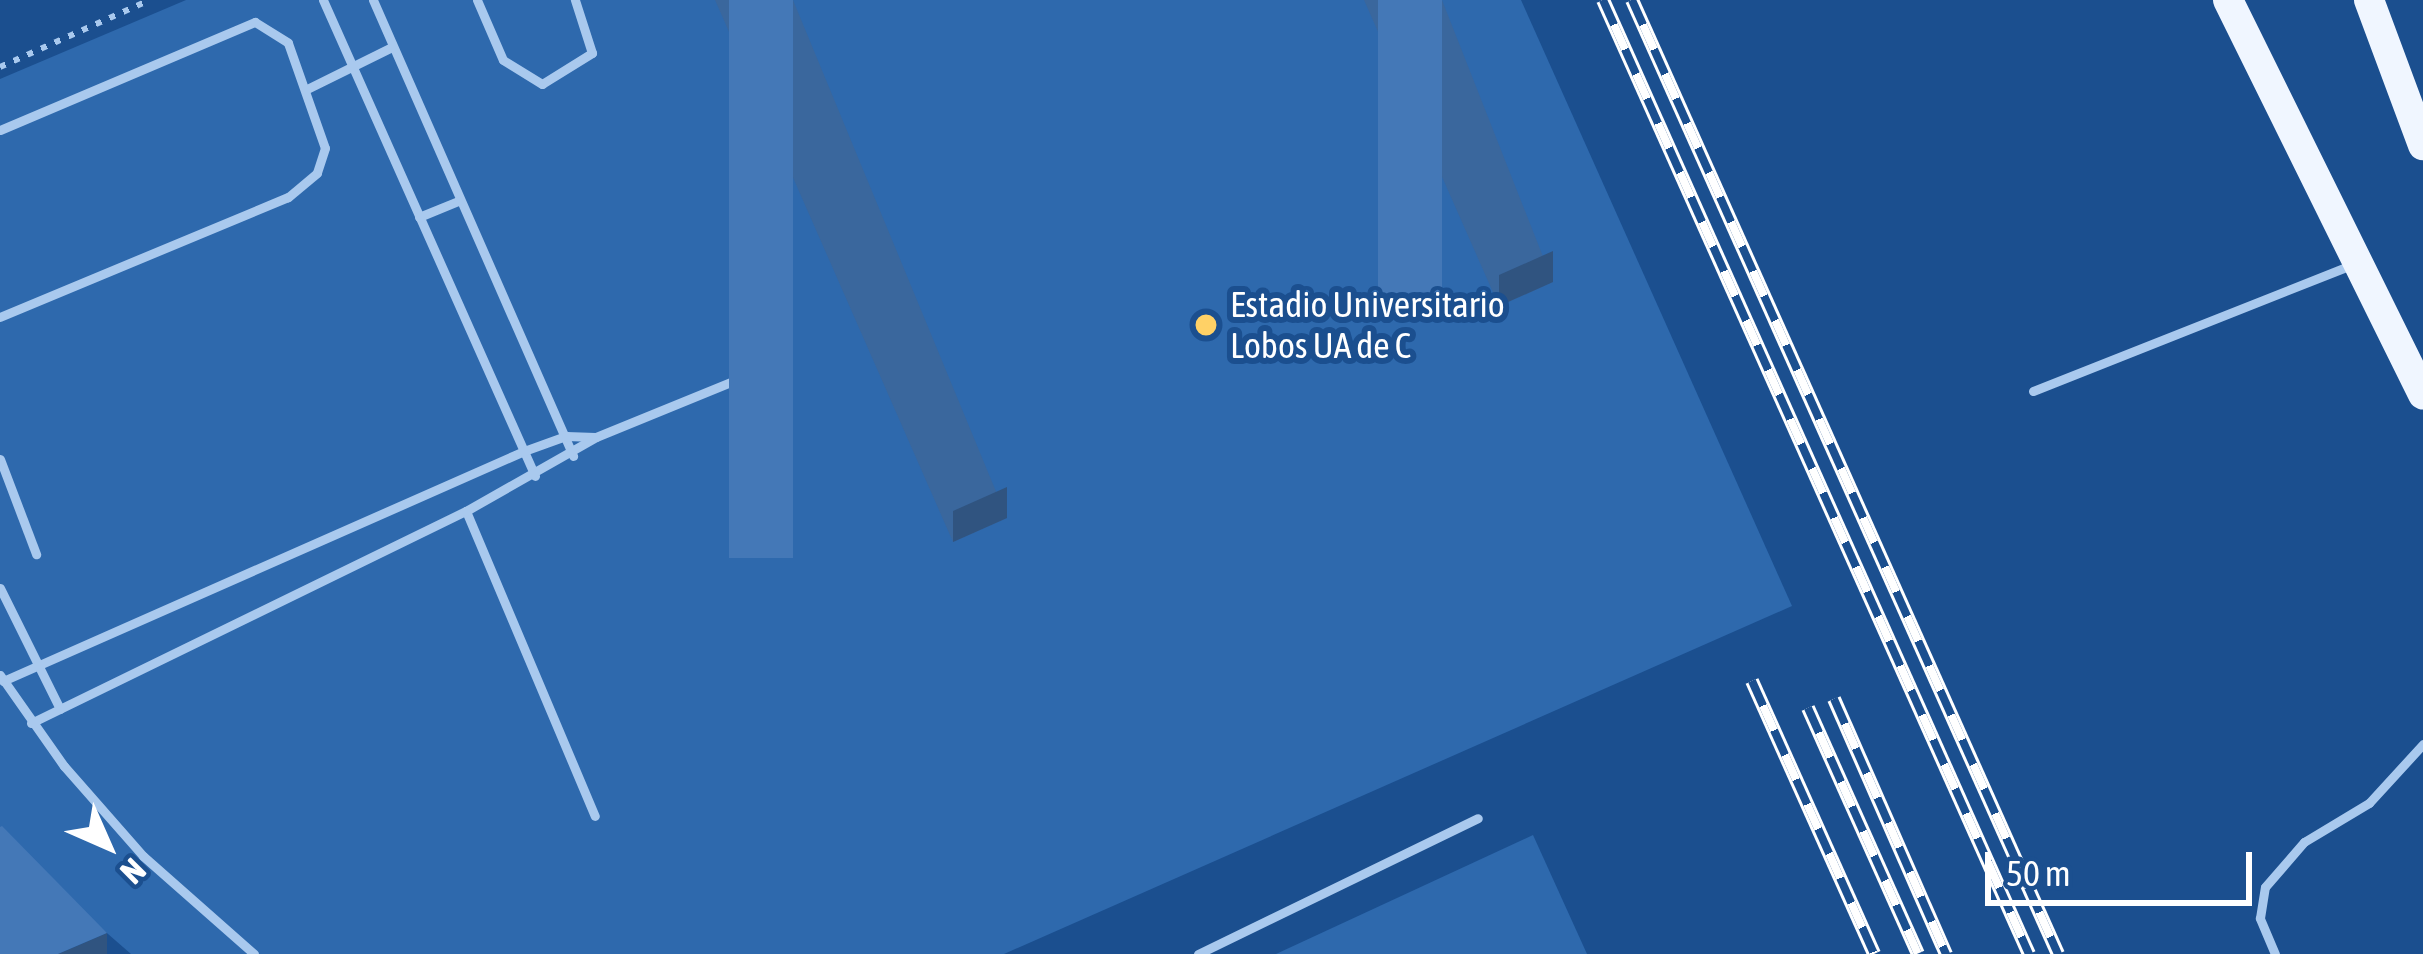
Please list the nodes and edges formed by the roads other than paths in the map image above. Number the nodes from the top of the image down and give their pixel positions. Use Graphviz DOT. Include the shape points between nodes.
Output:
graph roads {
  1 [pos="323,0"];
  2 [pos="373,0"];
  3 [pos="477,0"];
  4 [pos="575,0"];
  5 [pos="2228,0"];
  6 [pos="2369,0"];
  7 [pos="392,47"];
  8 [pos="352,66"];
  9 [pos="307,89"];
  10 [pos="0,130"];
  11 [pos="2423,146"];
  12 [pos="458,201"];
  13 [pos="418,217"];
  14 [pos="2363,261"];
  15 [pos="0,317"];
  16 [pos="788,359"];
  17 [pos="2033,391"];
  18 [pos="2423,394"];
  19 [pos="566,436"];
  20 [pos="596,436"];
  21 [pos="524,451"];
  22 [pos="573,456"];
  23 [pos="0,459"];
  24 [pos="535,476"];
  25 [pos="466,511"];
  26 [pos="36,554"];
  27 [pos="0,589"];
  28 [pos="35,665"];
  29 [pos="2,678"];
  30 [pos="60,710"];
  31 [pos="31,723"];
  32 [pos="2423,744"];
  33 [pos="595,816"];
  34 [pos="1478,818"];
  35 [pos="254,954"];
  36 [pos="1198,954"];
  37 [pos="2275,954"];
  1 -- 8 [label="lane"];
  2 -- 7 [label="lane"];
  3 -- 4 [label="lane" via="503,60 542,84 592,53"];
  5 -- 14 [label="main road"];
  6 -- 11 [label="main road"];
  7 -- 8 [label="lane"];
  7 -- 12 [label="lane"];
  8 -- 9 [label="lane"];
  8 -- 13 [label="lane"];
  9 -- 10 [label="lane" via="283,37 255,22"];
  9 -- 15 [label="lane" via="325,160 304,187"];
  12 -- 13 [label="lane"];
  12 -- 19 [label="lane"];
  13 -- 21 [label="lane"];
  14 -- 17 [label="lane"];
  14 -- 18 [label="main road"];
  16 -- 20 [label="lane"];
  19 -- 20 [label="lane"];
  19 -- 21 [label="lane"];
  19 -- 22 [label="lane"];
  20 -- 22 [label="lane"];
  21 -- 24 [label="lane"];
  21 -- 28 [label="lane"];
  22 -- 24 [label="lane"];
  23 -- 26 [label="lane"];
  24 -- 25 [label="lane"];
  25 -- 30 [label="lane"];
  25 -- 33 [label="lane"];
  27 -- 28 [label="lane"];
  28 -- 29 [label="lane"];
  28 -- 30 [label="lane"];
  29 -- 31 [label="lane"];
  30 -- 31 [label="lane"];
  31 -- 35 [label="lane" via="143,856"];
  32 -- 37 [label="lane" via="2369,802 2304,842 2265,887 2260,918"];
  34 -- 36 [label="lane"];
}
